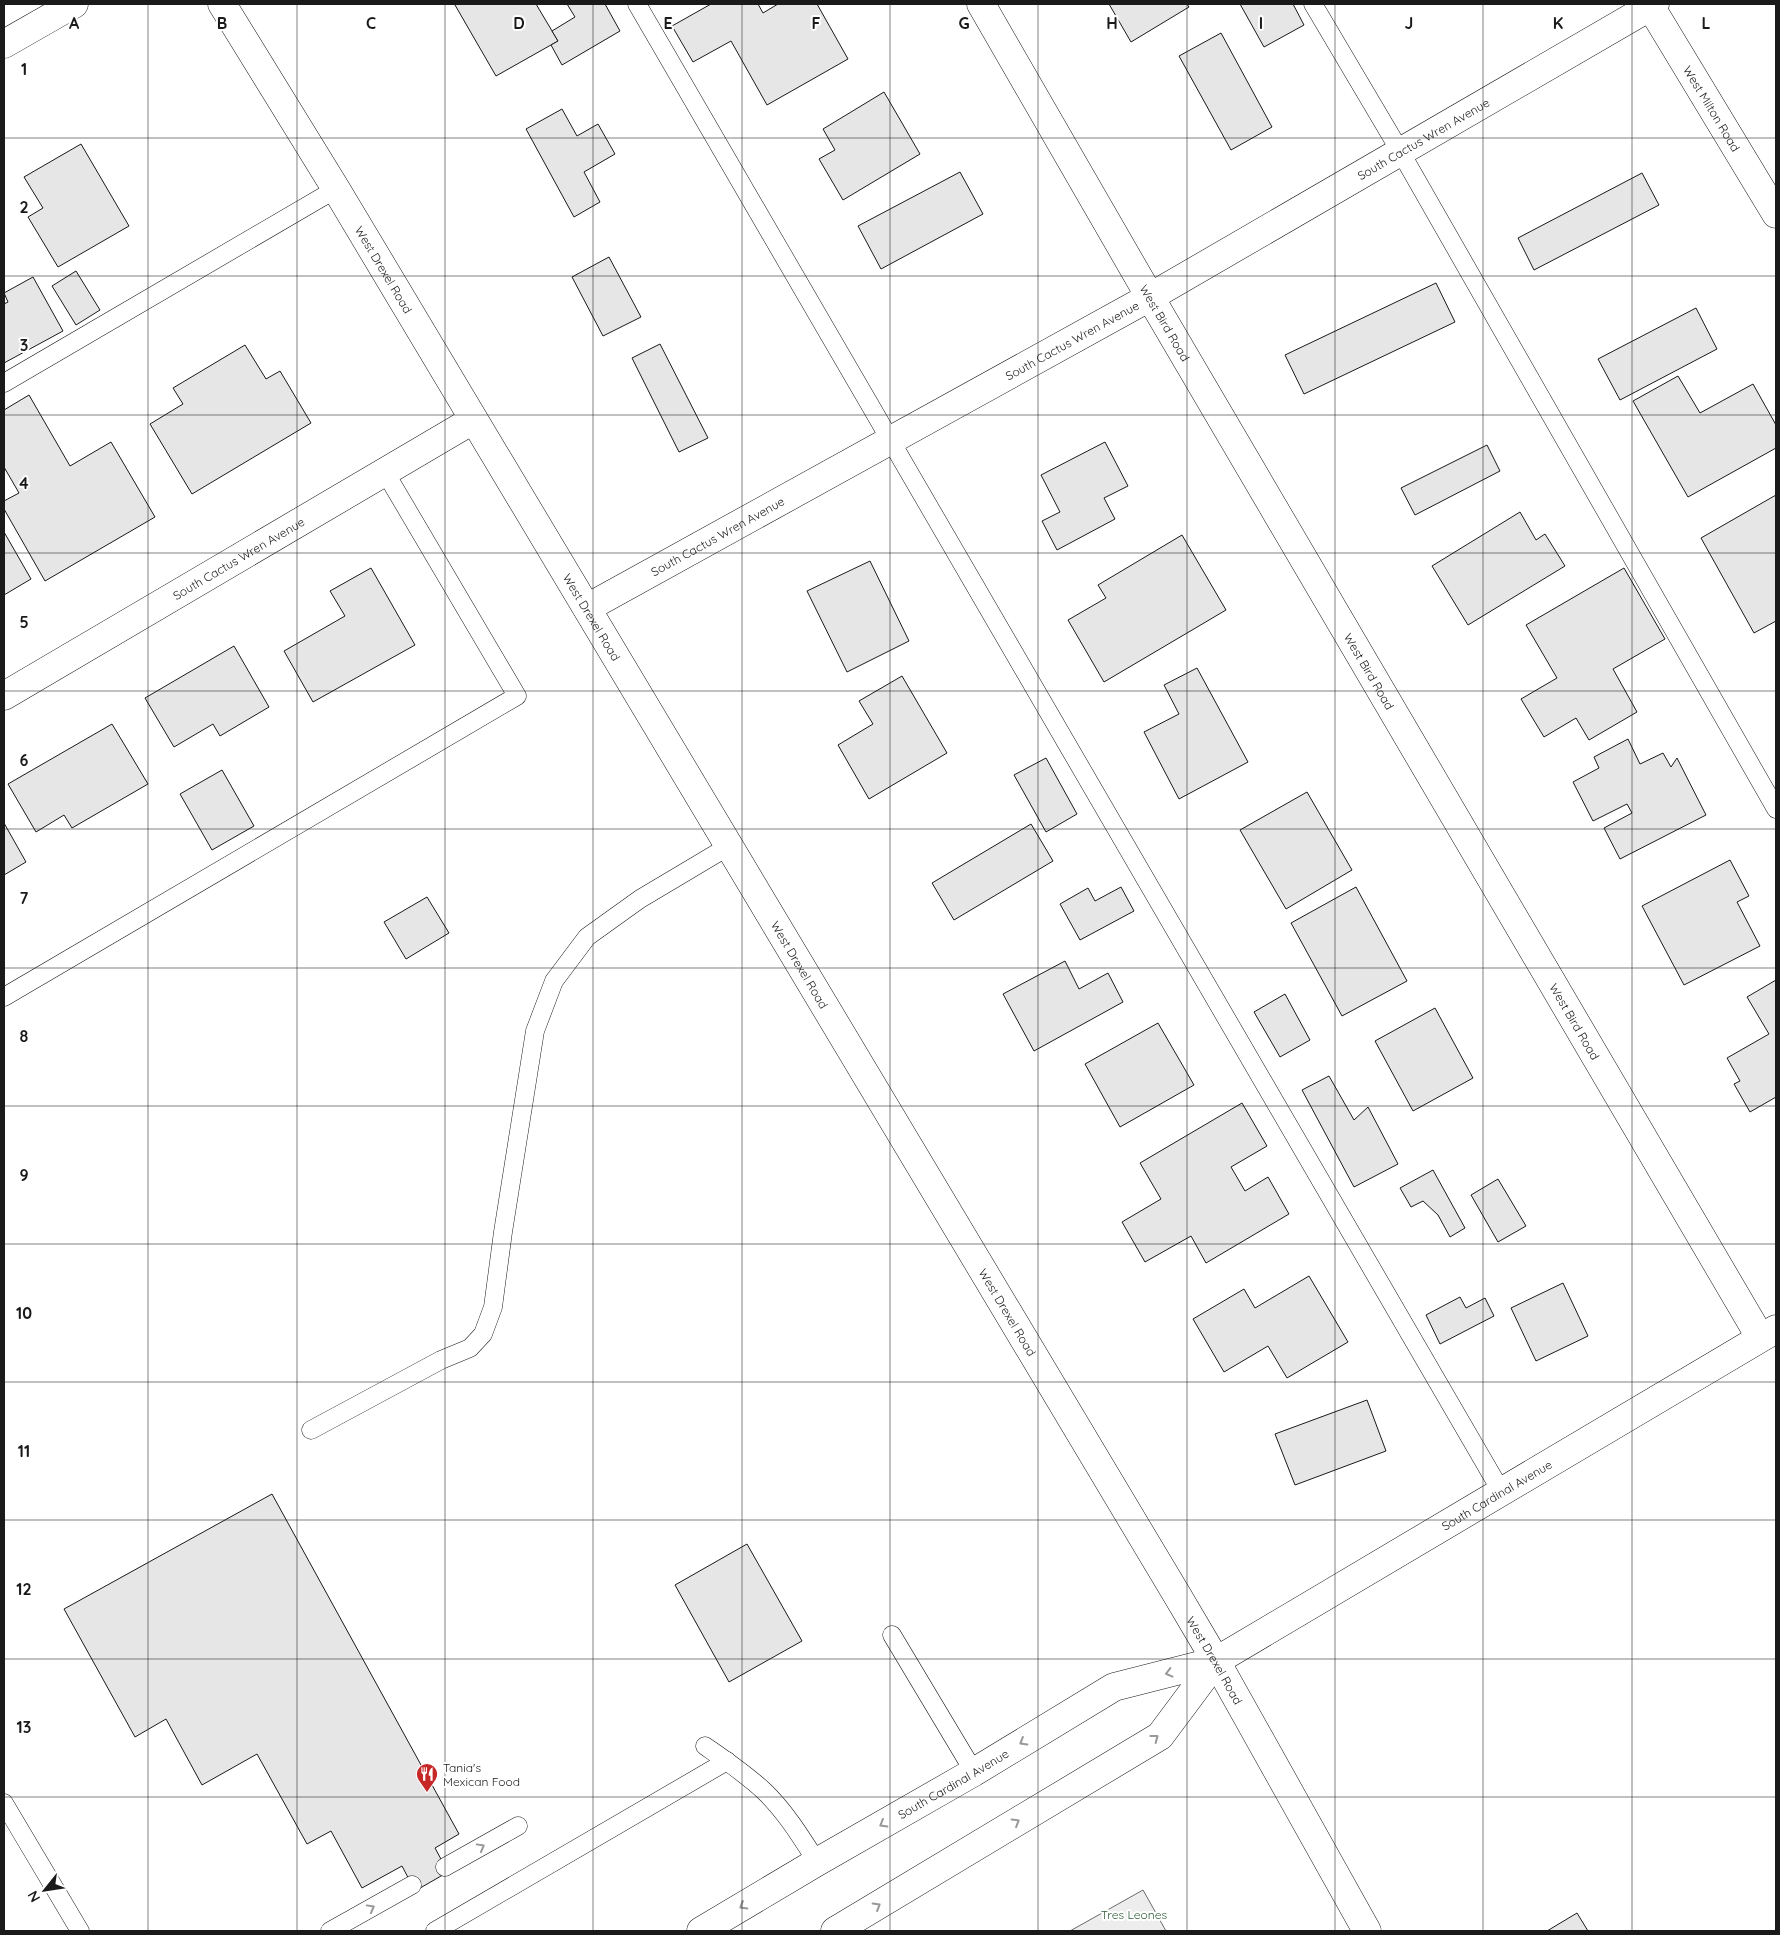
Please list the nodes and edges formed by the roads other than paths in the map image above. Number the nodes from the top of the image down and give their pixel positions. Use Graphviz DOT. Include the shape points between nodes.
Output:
graph roads {
  1 [pos="74,4"];
  2 [pos="222,4"];
  3 [pos="637,4"];
  4 [pos="980,4"];
  5 [pos="1313,4"];
  6 [pos="1651,5"];
  7 [pos="4,44"];
  8 [pos="1400,152"];
  9 [pos="336,189"];
  10 [pos="1776,214"];
  11 [pos="1150,297"];
  12 [pos="4,383"];
  13 [pos="473,420"];
  14 [pos="891,442"];
  15 [pos="385,472"];
  16 [pos="587,608"];
  17 [pos="4,696"];
  18 [pos="1776,809"];
  19 [pos="729,846"];
  20 [pos="4,997"];
  21 [pos="1768,1333"];
  22 [pos="311,1430"];
  23 [pos="1501,1491"];
  24 [pos="892,1635"];
  25 [pos="1216,1661"];
  26 [pos="705,1746"];
  27 [pos="727,1761"];
  28 [pos="974,1772"];
  29 [pos="4,1803"];
  30 [pos="518,1826"];
  31 [pos="817,1862"];
  32 [pos="445,1867"];
  33 [pos="412,1885"];
  34 [pos="850,1927"];
  35 [pos="80,1931"];
  36 [pos="330,1931"];
  37 [pos="435,1931"];
  38 [pos="701,1931"];
  39 [pos="1367,1931"];
  1 -- 7 [label="street"];
  2 -- 9 [label="street, West Drexel Road"];
  3 -- 14 [label="lane"];
  4 -- 11 [label="street, West Bird Road"];
  5 -- 8 [label="lane"];
  6 -- 8 [label="street, South Cactus Wren Avenue"];
  6 -- 10 [label="street, West Milton Road"];
  8 -- 11 [label="street, South Cactus Wren Avenue"];
  8 -- 18 [label="lane"];
  9 -- 12 [label="lane"];
  9 -- 13 [label="street, West Drexel Road"];
  11 -- 14 [label="street, South Cactus Wren Avenue"];
  11 -- 21 [label="street, West Bird Road"];
  13 -- 15 [label="street, South Cactus Wren Avenue"];
  13 -- 16 [label="street, West Drexel Road"];
  14 -- 16 [label="street, South Cactus Wren Avenue"];
  14 -- 23 [label="lane"];
  15 -- 17 [label="street, South Cactus Wren Avenue"];
  15 -- 20 [label="lane" via="517,696"];
  16 -- 19 [label="street, West Drexel Road"];
  19 -- 22 [label="lane" via="640,899 587,938 554,981 535,1031 493,1307 483,1334 470,1348 441,1360"];
  19 -- 25 [label="street, West Drexel Road"];
  21 -- 23 [label="street, South Cardinal Avenue"];
  23 -- 25 [label="street, South Cardinal Avenue"];
  24 -- 28 [label="lane"];
  25 -- 28 [label="street, South Cardinal Avenue, one-way" via="1114,1687"];
  34 -- 25 [label="street, South Cardinal Avenue, one-way" via="1160,1736"];
  25 -- 39 [label="street, West Drexel Road"];
  26 -- 27 [label="lane"];
  27 -- 31 [label="lane" via="765,1791"];
  27 -- 37 [label="lane"];
  28 -- 31 [label="street, South Cardinal Avenue, one-way"];
  29 -- 35 [label="lane"];
  32 -- 30 [label="lane, one-way"];
  31 -- 38 [label="street, South Cardinal Avenue, one-way"];
  36 -- 33 [label="lane, one-way"];
}
